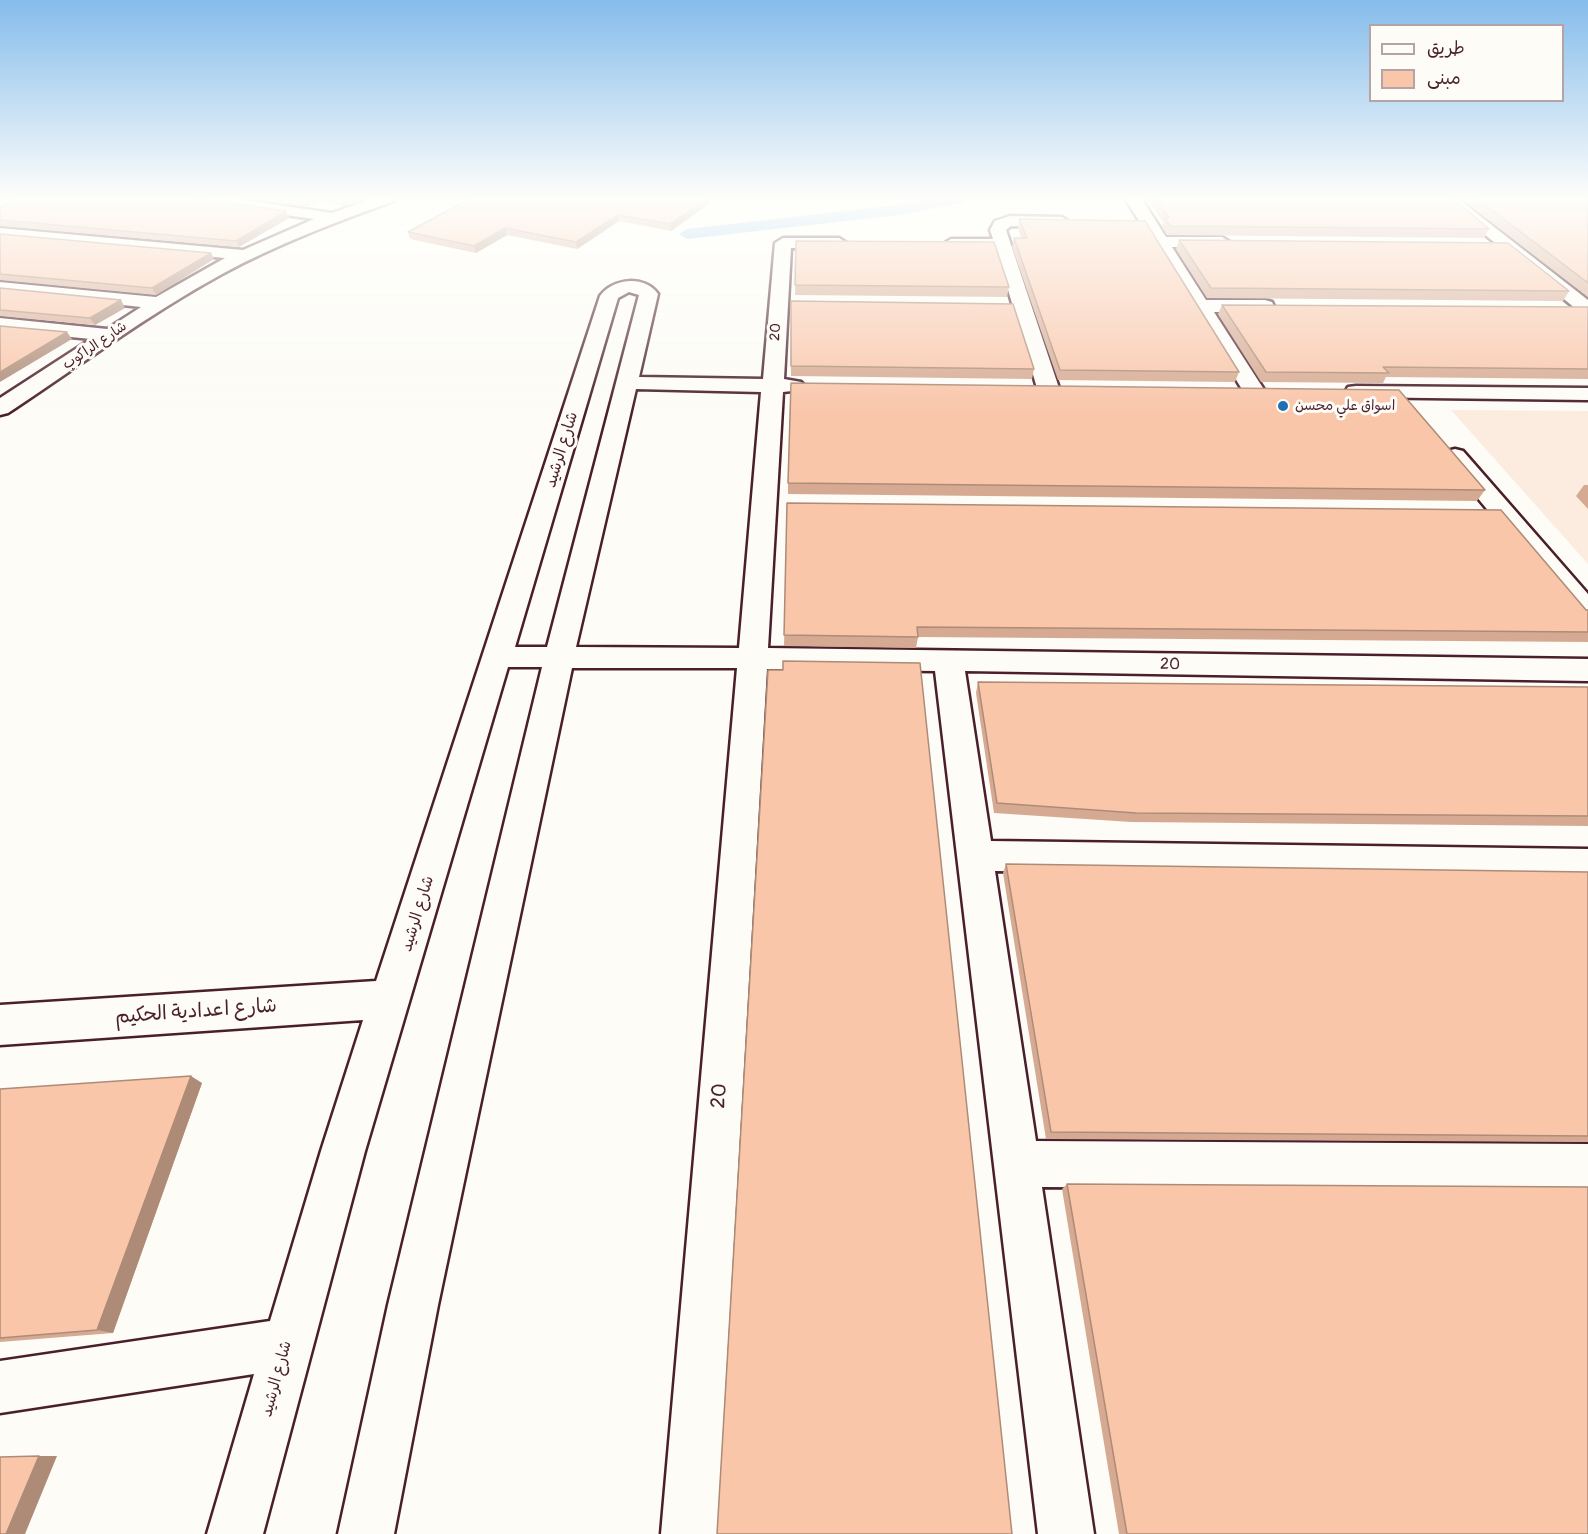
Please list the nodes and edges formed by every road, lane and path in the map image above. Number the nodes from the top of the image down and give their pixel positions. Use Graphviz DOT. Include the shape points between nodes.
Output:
graph roads {
  1 [pos="219,270"];
  2 [pos="786,270"];
  3 [pos="1009,270"];
  4 [pos="1178,270"];
  5 [pos="1538,270"];
  6 [pos="0,287"];
  7 [pos="160,303"];
  8 [pos="997,304"];
  9 [pos="1020,304"];
  10 [pos="1200,306"];
  11 [pos="1283,306"];
  12 [pos="1553,309"];
  13 [pos="0,324"];
  14 [pos="111,335"];
  15 [pos="627,383"];
  16 [pos="0,386"];
  17 [pos="772,386"];
  18 [pos="808,386"];
  19 [pos="1024,388"];
  20 [pos="1048,388"];
  21 [pos="30,389"];
  22 [pos="1071,389"];
  23 [pos="1231,390"];
  24 [pos="1254,391"];
  25 [pos="1276,391"];
  26 [pos="1333,391"];
  27 [pos="1400,392"];
  28 [pos="1588,394"];
  29 [pos="0,408"];
  30 [pos="1420,415"];
  31 [pos="1442,441"];
  32 [pos="1472,511"];
  33 [pos="1502,512"];
  34 [pos="1588,612"];
  35 [pos="498,657"];
  36 [pos="559,657"];
  37 [pos="752,658"];
  38 [pos="950,662"];
  39 [pos="1588,670"];
  40 [pos="975,856"];
  41 [pos="1588,864"];
  42 [pos="392,999"];
  43 [pos="0,1025"];
  44 [pos="1016,1164"];
  45 [pos="1588,1167"];
  46 [pos="287,1344"];
  47 [pos="0,1387"];
  48 [pos="235,1534"];
  49 [pos="366,1534"];
  50 [pos="689,1534"];
  51 [pos="1066,1534"];
  1 -- 7 [label="street, شارع الراكوب"];
  2 -- 17 [label="street, 20" via="790,302"];
  3 -- 9 [label="street"];
  4 -- 10 [label="street"];
  5 -- 12 [label="street" via="1588,309"];
  6 -- 7 [label="street"];
  7 -- 14 [label="street, شارع الراكوب"];
  8 -- 9 [label="street"];
  9 -- 20 [label="street"];
  10 -- 11 [label="street"];
  10 -- 24 [label="street"];
  13 -- 14 [label="street"];
  14 -- 21 [label="street, شارع الراكوب"];
  15 -- 17 [label="street"];
  15 -- 35 [label="street, شارع الرشيد" via="649,294 645,289 629,287 609,296"];
  15 -- 36 [label="street"];
  16 -- 21 [label="street"];
  17 -- 18 [label="street"];
  17 -- 37 [label="street, 20" via="776,503"];
  19 -- 20 [label="street"];
  20 -- 22 [label="street"];
  21 -- 29 [label="street, شارع الراكوب"];
  23 -- 24 [label="street"];
  24 -- 25 [label="street"];
  26 -- 27 [label="street"];
  27 -- 28 [label="street"];
  27 -- 30 [label="street"];
  31 -- 33 [label="street"];
  32 -- 33 [label="street"];
  33 -- 34 [label="street"];
  35 -- 36 [label="street"];
  35 -- 42 [label="street, شارع الرشيد"];
  36 -- 37 [label="street"];
  36 -- 49 [label="street" via="413,1305"];
  37 -- 38 [label="street, 20"];
  37 -- 50 [label="street, 20"];
  38 -- 39 [label="street, 20"];
  38 -- 40 [label="street"];
  40 -- 41 [label="street"];
  40 -- 44 [label="street"];
  42 -- 43 [label="street, شارع اعدادية الحكيم"];
  42 -- 46 [label="street, شارع الرشيد"];
  44 -- 45 [label="street"];
  44 -- 51 [label="street"];
  46 -- 47 [label="street"];
  46 -- 48 [label="street, شارع الرشيد"];
}
